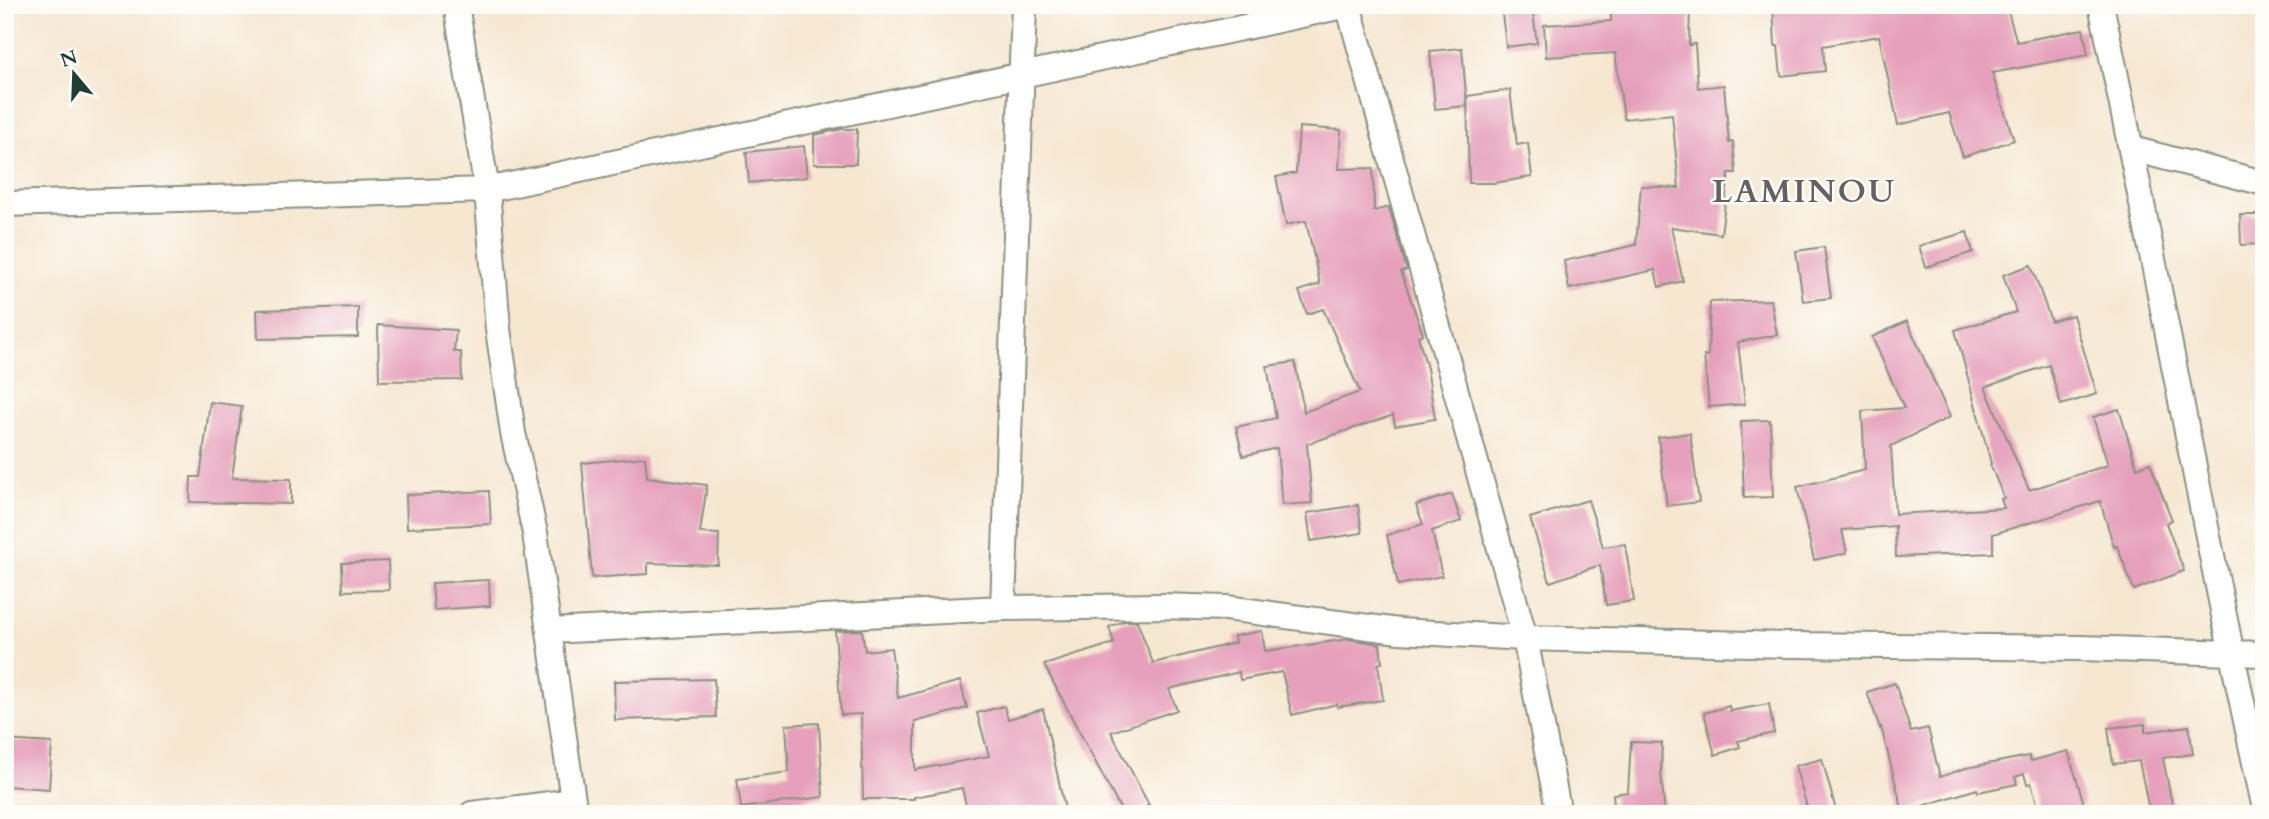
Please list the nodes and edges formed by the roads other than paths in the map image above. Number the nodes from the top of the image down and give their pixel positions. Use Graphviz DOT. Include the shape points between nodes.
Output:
graph roads {
  1 [pos="456,5"];
  2 [pos="1024,5"];
  3 [pos="1348,5"];
  4 [pos="2101,5"];
  5 [pos="1023,75"];
  6 [pos="2132,149"];
  7 [pos="2264,183"];
  8 [pos="487,190"];
  9 [pos="5,204"];
  10 [pos="1003,608"];
  11 [pos="549,631"];
  12 [pos="1524,638"];
  13 [pos="2231,653"];
  14 [pos="2264,654"];
  15 [pos="2264,804"];
  16 [pos="574,808"];
  17 [pos="472,814"];
  18 [pos="1559,814"];
  1 -- 8 [label="street"];
  2 -- 5 [label="street"];
  3 -- 5 [label="street"];
  3 -- 12 [label="street"];
  4 -- 6 [label="street"];
  5 -- 8 [label="street"];
  5 -- 10 [label="street"];
  6 -- 7 [label="street"];
  6 -- 13 [label="street"];
  8 -- 9 [label="street"];
  8 -- 11 [label="street" via="507,395"];
  10 -- 11 [label="street"];
  10 -- 12 [label="street" via="1226,607 1399,631"];
  11 -- 16 [label="street"];
  12 -- 13 [label="street"];
  12 -- 18 [label="street"];
  13 -- 14 [label="street"];
  13 -- 15 [label="street"];
  16 -- 17 [label="street"];
}
